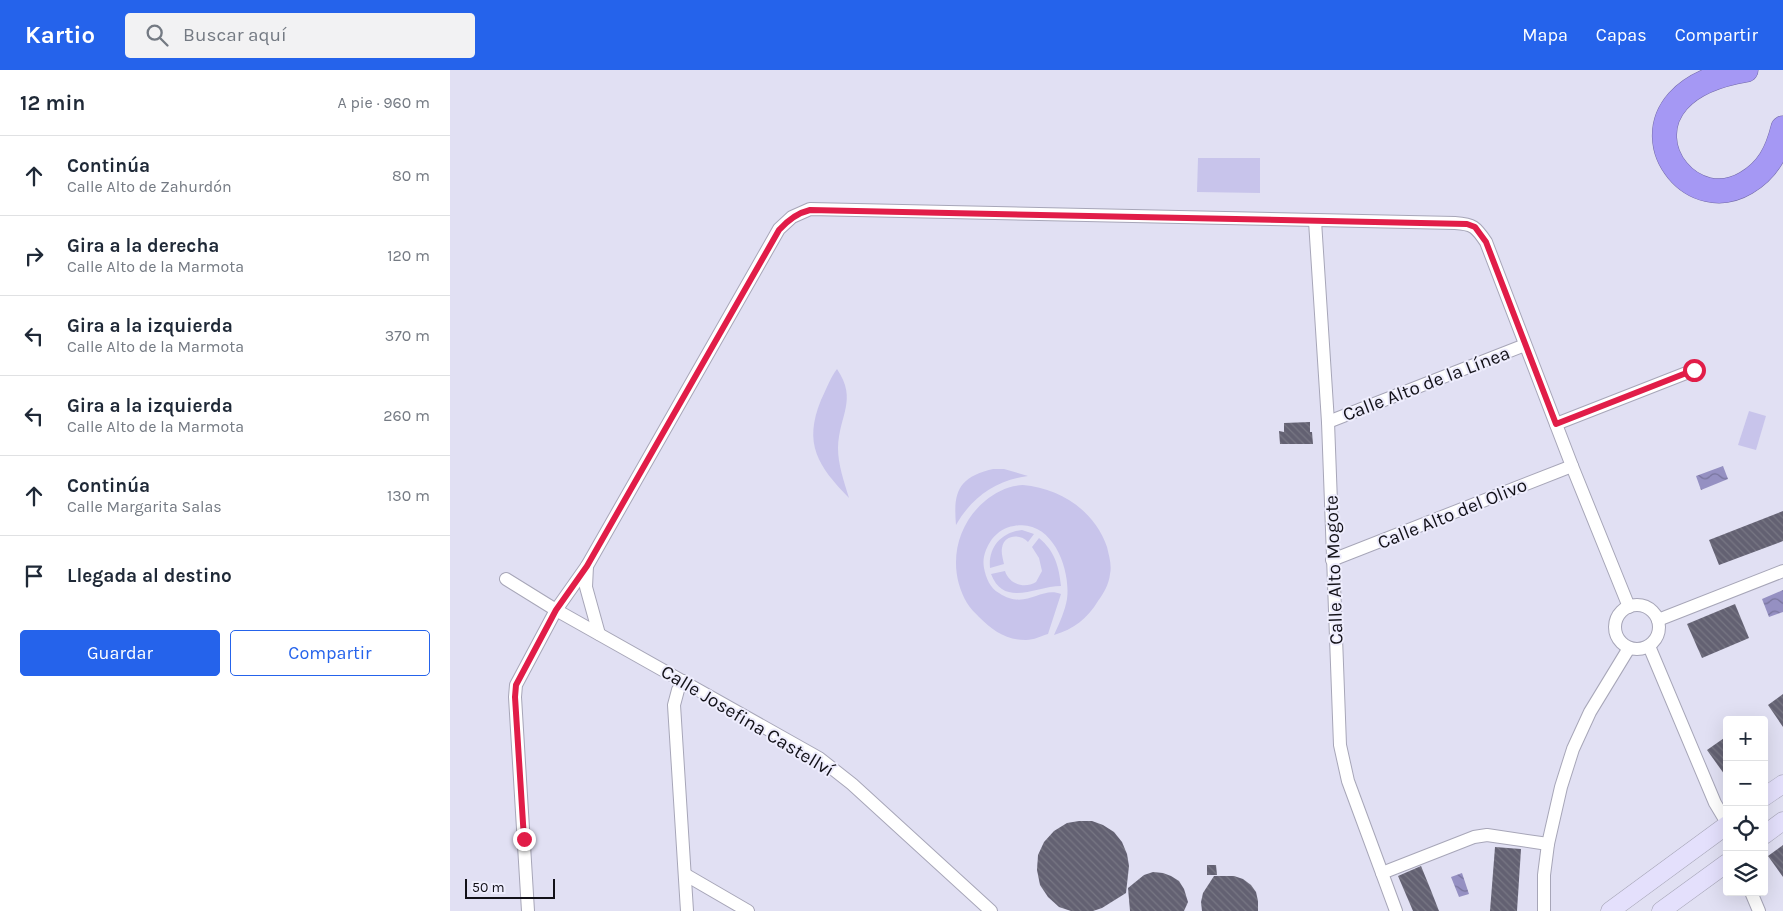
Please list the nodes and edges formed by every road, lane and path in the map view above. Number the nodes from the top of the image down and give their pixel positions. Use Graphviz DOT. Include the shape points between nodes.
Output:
graph roads {
  1 [pos="1746,70"];
  2 [pos="1783,128"];
  3 [pos="1315,221"];
  4 [pos="1525,345"];
  5 [pos="1694,370"];
  6 [pos="1328,422"];
  7 [pos="1556,424"];
  8 [pos="1572,466"];
  9 [pos="1332,560"];
  10 [pos="587,566"];
  11 [pos="1783,571"];
  12 [pos="506,579"];
  13 [pos="1629,607"];
  14 [pos="556,610"];
  15 [pos="1658,620"];
  16 [pos="599,634"];
  17 [pos="1649,646"];
  18 [pos="1629,648"];
  19 [pos="684,681"];
  20 [pos="1783,784"];
  21 [pos="1768,795"];
  22 [pos="1723,817"];
  23 [pos="1783,821"];
  24 [pos="1723,827"];
  25 [pos="1768,832"];
  26 [pos="1548,844"];
  27 [pos="1723,866"];
  28 [pos="1382,873"];
  29 [pos="686,876"];
  30 [pos="1753,896"];
  31 [pos="528,911"];
  32 [pos="687,911"];
  33 [pos="748,911"];
  34 [pos="991,911"];
  35 [pos="1396,911"];
  36 [pos="1544,911"];
  37 [pos="1610,911"];
  38 [pos="1661,911"];
  39 [pos="1759,911"];
  1 -- 2 [label="highway" via="1726,74 1695,87 1678,101 1668,116 1665,136 1673,165 1684,178 1702,188 1729,190 1763,170 1779,144"];
  3 -- 4 [label="street" via="1461,223 1475,227 1486,242"];
  3 -- 6 [label="street, Calle Alto Mogote"];
  3 -- 10 [label="street" via="1015,213 800,212 779,230"];
  4 -- 6 [label="street, Calle Alto de la Línea"];
  4 -- 7 [label="street"];
  5 -- 7 [label="street"];
  6 -- 9 [label="street, Calle Alto Mogote"];
  7 -- 8 [label="street"];
  8 -- 9 [label="street, Calle Alto del Olivo"];
  8 -- 13 [label="street"];
  9 -- 28 [label="street, Calle Alto Mogote" via="1340,745 1348,781"];
  10 -- 14 [label="street"];
  10 -- 16 [label="street" via="586,586"];
  11 -- 15 [label="street"];
  12 -- 14 [label="street, Calle Josefina Castellví"];
  13 -- 15 [label="street" via="1643,606"];
  13 -- 18 [label="street" via="1615,624 1617,636"];
  14 -- 16 [label="street, Calle Josefina Castellví"];
  14 -- 31 [label="street" via="516,685"];
  15 -- 17 [label="street" via="1657,637"];
  16 -- 19 [label="street, Calle Josefina Castellví"];
  17 -- 18 [label="street"];
  17 -- 22 [label="street"];
  18 -- 26 [label="street" via="1590,712 1573,749"];
  19 -- 29 [label="street" via="674,705"];
  19 -- 34 [label="street, Calle Josefina Castellví" via="819,758 852,784"];
  20 -- 21 [label="street"];
  23 -- 25 [label="street"];
  24 -- 37 [label="street"];
  26 -- 28 [label="street" via="1474,837"];
  26 -- 36 [label="street"];
  27 -- 38 [label="street"];
  28 -- 35 [label="street, Calle Alto Mogote"];
  29 -- 32 [label="street"];
  29 -- 33 [label="street"];
  30 -- 39 [label="street"];
}
